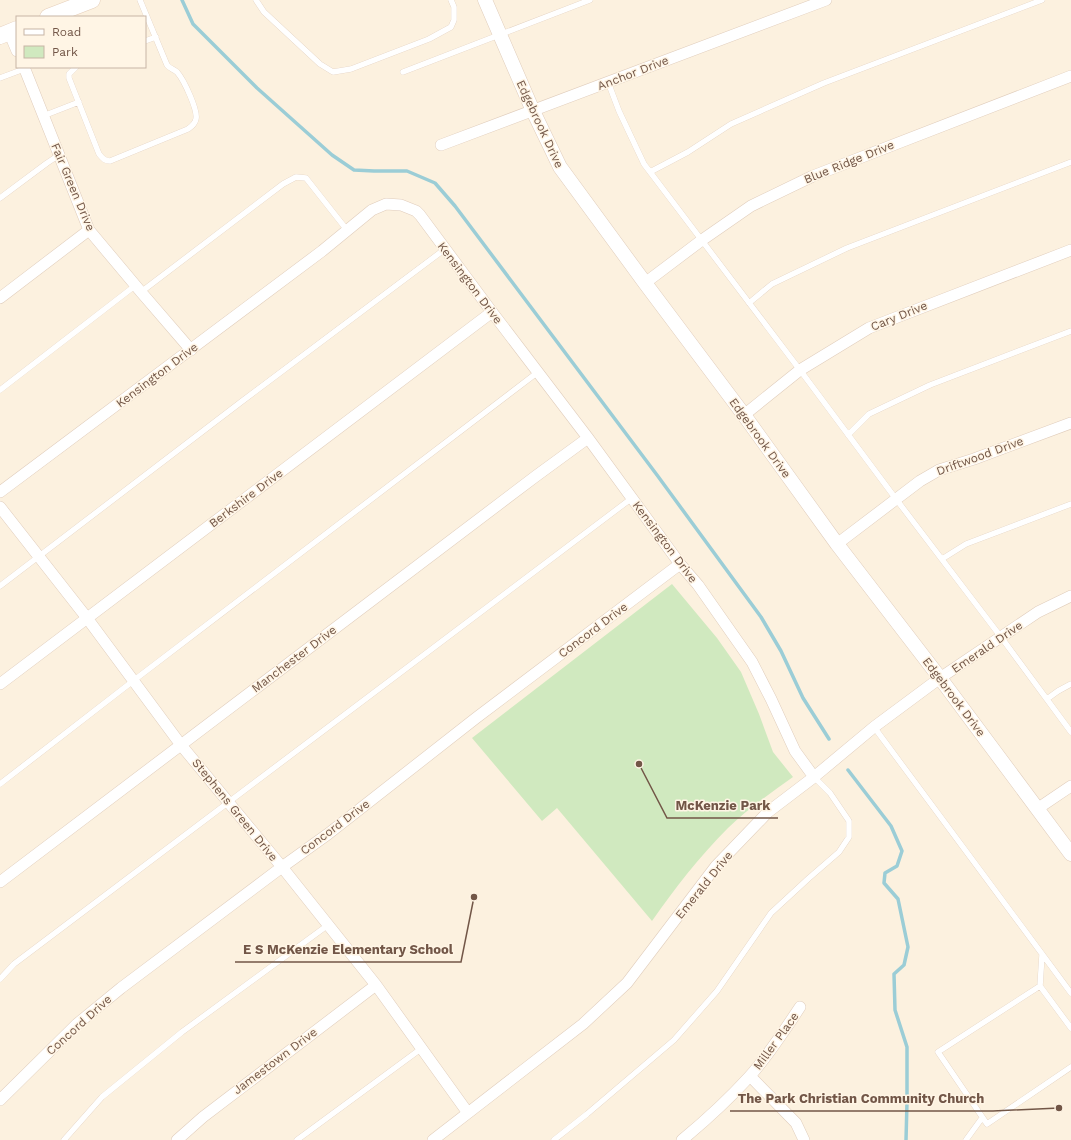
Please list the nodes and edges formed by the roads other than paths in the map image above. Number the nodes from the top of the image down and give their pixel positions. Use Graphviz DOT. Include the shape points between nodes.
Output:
graph roads {
  1 [pos="92,0"];
  2 [pos="140,0"];
  3 [pos="256,0"];
  4 [pos="451,0"];
  5 [pos="485,0"];
  6 [pos="590,0"];
  7 [pos="826,0"];
  8 [pos="1042,0"];
  9 [pos="51,16"];
  10 [pos="9,32"];
  11 [pos="500,34"];
  12 [pos="156,37"];
  13 [pos="146,41"];
  14 [pos="16,49"];
  15 [pos="24,68"];
  16 [pos="75,68"];
  17 [pos="403,72"];
  18 [pos="1071,76"];
  19 [pos="0,78"];
  20 [pos="608,82"];
  21 [pos="79,102"];
  22 [pos="532,111"];
  23 [pos="44,116"];
  24 [pos="441,145"];
  25 [pos="59,155"];
  26 [pos="1071,162"];
  27 [pos="650,172"];
  28 [pos="0,198"];
  29 [pos="89,230"];
  30 [pos="348,230"];
  31 [pos="702,240"];
  32 [pos="444,249"];
  33 [pos="1071,250"];
  34 [pos="645,283"];
  35 [pos="138,289"];
  36 [pos="0,298"];
  37 [pos="749,303"];
  38 [pos="492,312"];
  39 [pos="1071,331"];
  40 [pos="191,350"];
  41 [pos="800,370"];
  42 [pos="538,372"];
  43 [pos="0,390"];
  44 [pos="744,415"];
  45 [pos="1071,423"];
  46 [pos="848,435"];
  47 [pos="588,438"];
  48 [pos="0,492"];
  49 [pos="632,498"];
  50 [pos="896,499"];
  51 [pos="1071,504"];
  52 [pos="0,507"];
  53 [pos="837,544"];
  54 [pos="38,557"];
  55 [pos="942,559"];
  56 [pos="680,564"];
  57 [pos="0,586"];
  58 [pos="1071,596"];
  59 [pos="87,618"];
  60 [pos="1001,637"];
  61 [pos="940,678"];
  62 [pos="133,681"];
  63 [pos="0,684"];
  64 [pos="1071,684"];
  65 [pos="1047,699"];
  66 [pos="874,727"];
  67 [pos="1071,732"];
  68 [pos="181,745"];
  69 [pos="814,778"];
  70 [pos="0,784"];
  71 [pos="1071,786"];
  72 [pos="229,803"];
  73 [pos="1037,809"];
  74 [pos="1071,854"];
  75 [pos="282,867"];
  76 [pos="0,882"];
  77 [pos="328,925"];
  78 [pos="1042,955"];
  79 [pos="0,979"];
  80 [pos="376,985"];
  81 [pos="1040,986"];
  82 [pos="1071,993"];
  83 [pos="800,1007"];
  84 [pos="1071,1028"];
  85 [pos="422,1048"];
  86 [pos="1071,1067"];
  87 [pos="750,1076"];
  88 [pos="0,1100"];
  89 [pos="468,1113"];
  90 [pos="982,1118"];
  91 [pos="64,1140"];
  92 [pos="177,1140"];
  93 [pos="297,1140"];
  94 [pos="432,1140"];
  95 [pos="554,1140"];
  96 [pos="682,1140"];
  97 [pos="804,1140"];
  98 [pos="966,1140"];
  1 -- 9 [label="main road"];
  2 -- 12 [label="lane"];
  3 -- 4 [label="lane" via="264,12 320,64 333,72 351,69 429,39 451,27 454,7"];
  5 -- 11 [label="street, Edgebrook Drive"];
  6 -- 11 [label="lane"];
  7 -- 20 [label="street, Anchor Drive"];
  8 -- 27 [label="lane" via="824,83 731,124 688,152"];
  10 -- 14 [label="street"];
  11 -- 17 [label="lane"];
  11 -- 22 [label="street, Edgebrook Drive"];
  12 -- 13 [label="lane"];
  12 -- 21 [label="lane" via="167,65 178,73 192,100 196,112 194,125 106,161 99,154"];
  15 -- 19 [label="lane"];
  15 -- 23 [label="street, Fair Green Drive"];
  16 -- 21 [label="lane" via="69,74 69,78"];
  18 -- 31 [label="street, Blue Ridge Drive" via="813,176 751,206"];
  20 -- 22 [label="street, Anchor Drive"];
  20 -- 27 [label="lane" via="619,111"];
  21 -- 23 [label="lane"];
  22 -- 24 [label="street, Anchor Drive"];
  22 -- 34 [label="street, Edgebrook Drive" via="560,167"];
  23 -- 25 [label="street, Fair Green Drive"];
  25 -- 28 [label="lane"];
  25 -- 29 [label="street, Fair Green Drive"];
  26 -- 37 [label="lane" via="847,248 772,284"];
  27 -- 31 [label="lane"];
  29 -- 35 [label="street, Fair Green Drive"];
  29 -- 36 [label="street"];
  30 -- 32 [label="street, Kensington Drive" via="372,210 386,204 401,205 416,210"];
  30 -- 35 [label="lane" via="306,178 296,177"];
  30 -- 40 [label="street, Kensington Drive"];
  31 -- 34 [label="street, Blue Ridge Drive"];
  31 -- 37 [label="lane"];
  32 -- 38 [label="street, Kensington Drive"];
  32 -- 54 [label="lane"];
  33 -- 41 [label="street, Cary Drive" via="869,328"];
  34 -- 44 [label="street, Edgebrook Drive"];
  35 -- 40 [label="street, Fair Green Drive"];
  35 -- 43 [label="lane"];
  37 -- 41 [label="lane"];
  38 -- 42 [label="street, Kensington Drive"];
  38 -- 59 [label="street, Berkshire Drive"];
  39 -- 46 [label="lane" via="930,385 869,414"];
  40 -- 48 [label="street, Kensington Drive"];
  41 -- 44 [label="street, Cary Drive"];
  41 -- 46 [label="lane"];
  42 -- 47 [label="street, Kensington Drive"];
  42 -- 62 [label="lane"];
  44 -- 53 [label="street, Edgebrook Drive"];
  45 -- 50 [label="street, Driftwood Drive" via="939,470"];
  46 -- 50 [label="lane"];
  47 -- 49 [label="street, Kensington Drive"];
  47 -- 68 [label="street, Manchester Drive"];
  49 -- 56 [label="street, Kensington Drive"];
  49 -- 72 [label="lane"];
  50 -- 53 [label="street, Driftwood Drive"];
  50 -- 55 [label="lane"];
  51 -- 55 [label="lane" via="966,544"];
  52 -- 54 [label="street, Stephens Green Drive"];
  53 -- 61 [label="street, Edgebrook Drive"];
  54 -- 57 [label="lane"];
  54 -- 59 [label="street, Stephens Green Drive"];
  55 -- 60 [label="lane"];
  56 -- 69 [label="street, Kensington Drive" via="698,584 752,662 795,750"];
  56 -- 75 [label="street, Concord Drive"];
  58 -- 60 [label="street, Emerald Drive" via="1038,612"];
  59 -- 62 [label="street, Stephens Green Drive"];
  59 -- 63 [label="street, Berkshire Drive"];
  60 -- 61 [label="street, Emerald Drive"];
  60 -- 65 [label="lane"];
  61 -- 66 [label="street, Emerald Drive"];
  61 -- 73 [label="street, Edgebrook Drive"];
  62 -- 68 [label="street, Stephens Green Drive"];
  62 -- 70 [label="lane"];
  64 -- 65 [label="lane"];
  65 -- 67 [label="lane"];
  66 -- 69 [label="street, Emerald Drive"];
  66 -- 78 [label="lane"];
  68 -- 72 [label="street, Stephens Green Drive"];
  68 -- 76 [label="street, Manchester Drive"];
  69 -- 89 [label="street, Emerald Drive" via="768,812 716,866 626,983 583,1024"];
  69 -- 95 [label="lane" via="830,793 849,822 849,837 839,852 771,913 717,991 674,1040"];
  71 -- 73 [label="street"];
  72 -- 75 [label="street, Stephens Green Drive"];
  72 -- 79 [label="lane" via="14,964"];
  73 -- 74 [label="street, Edgebrook Drive"];
  75 -- 77 [label="street, Stephens Green Drive"];
  75 -- 88 [label="street, Concord Drive" via="77,1024"];
  77 -- 80 [label="street, Stephens Green Drive"];
  77 -- 91 [label="lane" via="182,1032 102,1097"];
  78 -- 81 [label="lane"];
  78 -- 82 [label="lane"];
  80 -- 85 [label="street, Stephens Green Drive"];
  80 -- 92 [label="street, Jamestown Drive" via="203,1116"];
  81 -- 84 [label="lane"];
  81 -- 90 [label="lane" via="938,1052"];
  83 -- 87 [label="street, Miller Place"];
  85 -- 89 [label="street, Stephens Green Drive"];
  85 -- 93 [label="lane"];
  86 -- 90 [label="lane" via="987,1124"];
  87 -- 96 [label="street, Miller Place"];
  87 -- 97 [label="street" via="796,1123"];
  89 -- 94 [label="street, Emerald Drive"];
  90 -- 98 [label="lane"];
}
